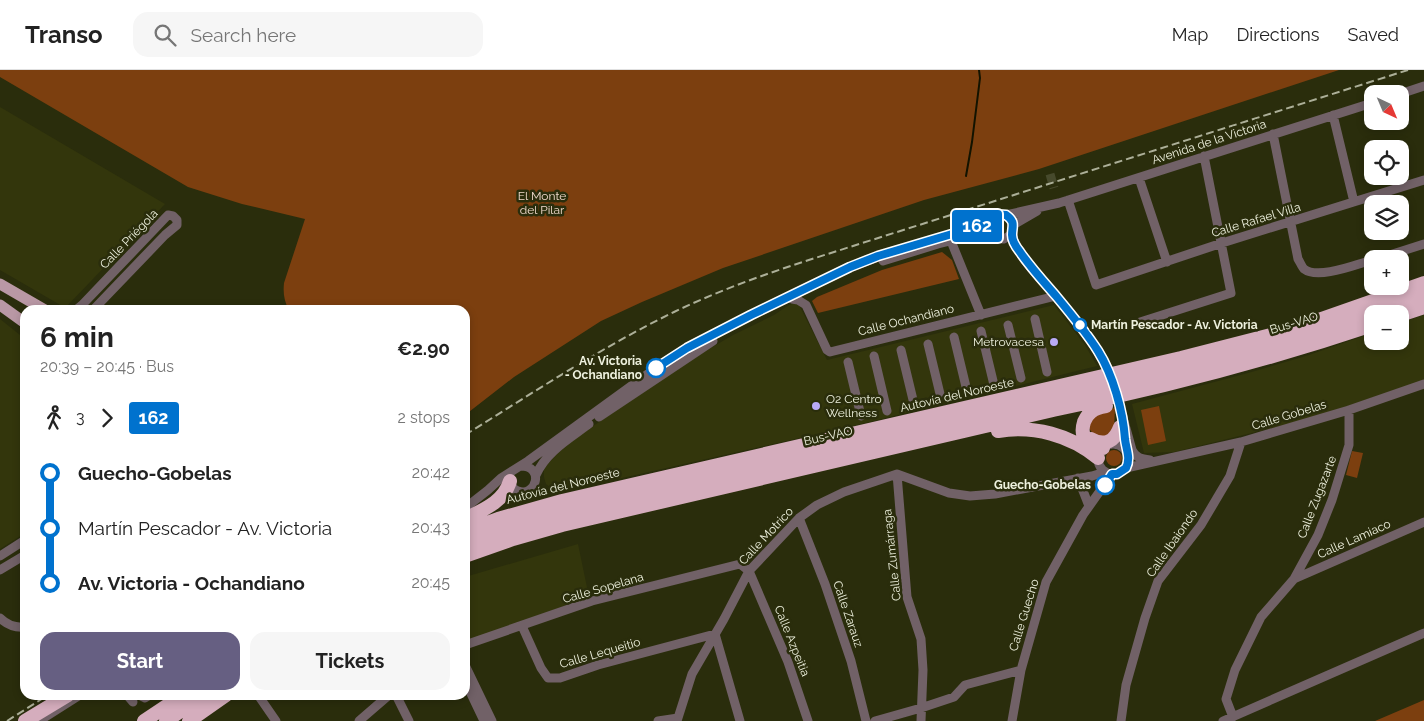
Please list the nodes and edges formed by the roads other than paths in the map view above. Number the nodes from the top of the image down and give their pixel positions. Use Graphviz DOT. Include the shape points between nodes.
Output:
graph roads {
  1 [pos="1424,86"];
  2 [pos="1409,91"];
  3 [pos="1364,105"];
  4 [pos="1333,115"];
  5 [pos="1273,134"];
  6 [pos="1204,156"];
  7 [pos="1138,178"];
  8 [pos="1424,180"];
  9 [pos="1068,200"];
  10 [pos="1354,202"];
  11 [pos="1053,205"];
  12 [pos="1006,215"];
  13 [pos="990,220"];
  14 [pos="1291,222"];
  15 [pos="1013,229"];
  16 [pos="996,238"];
  17 [pos="951,241"];
  18 [pos="1222,243"];
  19 [pos="1424,244"];
  20 [pos="1405,250"];
  21 [pos="1026,262"];
  22 [pos="1167,262"];
  23 [pos="1364,262"];
  24 [pos="1424,283"];
  25 [pos="0,284"];
  26 [pos="1056,296"];
  27 [pos="1424,297"];
  28 [pos="792,299"];
  29 [pos="0,305"];
  30 [pos="36,305"];
  31 [pos="82,305"];
  32 [pos="98,305"];
  33 [pos="1400,305"];
  34 [pos="1424,307"];
  35 [pos="1409,313"];
  36 [pos="980,315"];
  37 [pos="1364,317"];
  38 [pos="1035,318"];
  39 [pos="20,319"];
  40 [pos="1134,324"];
  41 [pos="1008,325"];
  42 [pos="1364,328"];
  43 [pos="981,331"];
  44 [pos="954,337"];
  45 [pos="928,344"];
  46 [pos="901,350"];
  47 [pos="874,356"];
  48 [pos="848,362"];
  49 [pos="1107,368"];
  50 [pos="1047,372"];
  51 [pos="1021,378"];
  52 [pos="1424,384"];
  53 [pos="994,385"];
  54 [pos="967,391"];
  55 [pos="1125,396"];
  56 [pos="941,398"];
  57 [pos="914,404"];
  58 [pos="1349,410"];
  59 [pos="887,411"];
  60 [pos="861,416"];
  61 [pos="1084,423"];
  62 [pos="1122,424"];
  63 [pos="963,432"];
  64 [pos="1241,442"];
  65 [pos="1104,453"];
  66 [pos="1128,454"];
  67 [pos="1158,460"];
  68 [pos="1146,463"];
  69 [pos="1126,468"];
  70 [pos="1109,473"];
  71 [pos="897,474"];
  72 [pos="536,475"];
  73 [pos="513,477"];
  74 [pos="1081,478"];
  75 [pos="488,490"];
  76 [pos="470,504"];
  77 [pos="1089,506"];
  78 [pos="470,516"];
  79 [pos="799,518"];
  80 [pos="1424,522"];
  81 [pos="470,529"];
  82 [pos="470,540"];
  83 [pos="20,543"];
  84 [pos="470,554"];
  85 [pos="0,556"];
  86 [pos="20,558"];
  87 [pos="0,570"];
  88 [pos="749,571"];
  89 [pos="1294,579"];
  90 [pos="0,618"];
  91 [pos="522,626"];
  92 [pos="20,628"];
  93 [pos="1424,633"];
  94 [pos="715,634"];
  95 [pos="470,643"];
  96 [pos="1021,670"];
  97 [pos="470,675"];
  98 [pos="470,692"];
  99 [pos="60,700"];
  100 [pos="72,700"];
  101 [pos="176,700"];
  102 [pos="197,700"];
  103 [pos="219,700"];
  104 [pos="261,700"];
  105 [pos="383,700"];
  106 [pos="398,700"];
  107 [pos="921,708"];
  108 [pos="1233,717"];
  109 [pos="677,719"];
  110 [pos="25,721"];
  111 [pos="39,721"];
  112 [pos="144,721"];
  113 [pos="166,721"];
  114 [pos="189,721"];
  115 [pos="276,721"];
  116 [pos="359,721"];
  117 [pos="409,721"];
  118 [pos="484,721"];
  119 [pos="492,721"];
  120 [pos="658,721"];
  121 [pos="740,721"];
  122 [pos="808,721"];
  123 [pos="866,721"];
  124 [pos="876,721"];
  125 [pos="921,721"];
  126 [pos="1012,721"];
  127 [pos="1121,721"];
  128 [pos="1223,721"];
  1 -- 2 [label="street"];
  3 -- 4 [label="street, Avenida de la Victoria"];
  4 -- 5 [label="street, Avenida de la Victoria"];
  4 -- 10 [label="street"];
  5 -- 6 [label="street, Avenida de la Victoria"];
  5 -- 14 [label="street"];
  6 -- 7 [label="street, Avenida de la Victoria"];
  6 -- 18 [label="street"];
  7 -- 9 [label="street, Avenida de la Victoria"];
  7 -- 22 [label="street"];
  8 -- 10 [label="street, Calle Rafael Villa"];
  9 -- 11 [label="street, Avenida de la Victoria"];
  9 -- 22 [label="street, Calle Rafael Villa" via="1096,285"];
  10 -- 14 [label="street, Calle Rafael Villa"];
  11 -- 12 [label="street, Avenida de la Victoria"];
  11 -- 15 [label="street, Avenida de la Victoria" via="1036,212"];
  12 -- 13 [label="street" via="996,215"];
  12 -- 15 [label="street" via="1011,219"];
  13 -- 16 [label="street" via="988,228"];
  13 -- 73 [label="street" via="850,267 687,348"];
  14 -- 18 [label="street, Calle Rafael Villa"];
  14 -- 23 [label="street" via="1303,269 1312,273 1329,272"];
  15 -- 16 [label="street" via="1007,238"];
  15 -- 21 [label="street" via="1014,243"];
  16 -- 17 [label="street" via="978,234"];
  16 -- 21 [label="street"];
  17 -- 28 [label="street" via="858,270"];
  17 -- 36 [label="street"];
  18 -- 22 [label="street, Calle Rafael Villa"];
  18 -- 40 [label="street" via="1231,293"];
  19 -- 20 [label="street"];
  21 -- 26 [label="street"];
  24 -- 81 [label="highway, Autovía del Noroeste" via="1287,331 562,501"];
  25 -- 30 [label="main road"];
  26 -- 36 [label="street, Calle Ochandiano"];
  26 -- 49 [label="street" via="1089,338"];
  27 -- 33 [label="highway, Bus-VAO"];
  28 -- 36 [label="street, Calle Ochandiano" via="806,305 830,352"];
  28 -- 72 [label="street" via="706,344 616,405 554,450"];
  29 -- 39 [label="main road"];
  31 -- 32 [label="street, Calle Priégola" via="168,215 173,216 177,225"];
  34 -- 35 [label="highway"];
  37 -- 82 [label="highway, Bus-VAO" via="1185,369 565,511"];
  38 -- 50 [label="street"];
  41 -- 51 [label="street"];
  42 -- 55 [label="highway"];
  43 -- 53 [label="street"];
  44 -- 54 [label="street"];
  45 -- 56 [label="street"];
  46 -- 57 [label="street"];
  47 -- 59 [label="street"];
  48 -- 60 [label="street"];
  52 -- 58 [label="street, Calle Gobelas"];
  55 -- 61 [label="highway" via="1092,411"];
  55 -- 63 [label="highway"];
  58 -- 64 [label="street, Calle Gobelas"];
  58 -- 89 [label="street, Calle Zugazarte" via="1349,445 1332,500 1318,535"];
  61 -- 62 [label="highway" via="1086,433 1092,440 1100,442 1113,439"];
  61 -- 65 [label="highway" via="1082,428 1088,443"];
  62 -- 65 [label="street" via="1120,437"];
  62 -- 66 [label="street"];
  62 -- 67 [label="street, Calle Gobelas" via="1135,456"];
  63 -- 65 [label="highway" via="974,435 1025,429 1050,433 1092,453"];
  63 -- 84 [label="highway" via="562,525"];
  64 -- 67 [label="street, Calle Gobelas"];
  64 -- 127 [label="street, Calle Ibaiondo" via="1230,476 1201,525 1158,581 1126,685"];
  65 -- 66 [label="street" via="1123,447"];
  65 -- 70 [label="street"];
  65 -- 74 [label="street" via="1095,472"];
  66 -- 68 [label="street" via="1135,461"];
  66 -- 69 [label="street"];
  67 -- 68 [label="street, Calle Gobelas"];
  68 -- 69 [label="street, Calle Gobelas"];
  69 -- 70 [label="street, Calle Gobelas" via="1117,474"];
  70 -- 74 [label="street"];
  70 -- 77 [label="street, Calle Guecho"];
  71 -- 74 [label="street" via="949,493 970,496"];
  71 -- 79 [label="street, Calle Motrico" via="844,492"];
  71 -- 107 [label="street, Calle Zumárraga" via="907,597 921,639"];
  72 -- 73 [label="street" via="528,467"];
  72 -- 73 [label="street" via="535,484 522,492 514,489"];
  73 -- 75 [label="street"];
  73 -- 75 [label="street" via="501,478"];
  73 -- 78 [label="highway" via="498,500"];
  74 -- 77 [label="street"];
  75 -- 76 [label="street"];
  77 -- 96 [label="street, Calle Guecho" via="1046,582"];
  79 -- 88 [label="street, Calle Motrico"];
  79 -- 123 [label="street, Calle Zarauz" via="851,661"];
  80 -- 89 [label="street, Calle Lamiaco"];
  83 -- 85 [label="street"];
  86 -- 87 [label="street"];
  88 -- 91 [label="street, Calle Sopelana" via="740,564 592,602"];
  88 -- 94 [label="street, Calle Motrico"];
  88 -- 122 [label="street, Calle Azpeitia" via="788,662"];
  89 -- 108 [label="street, Calle Zugazarte" via="1261,617 1234,670 1226,699"];
  90 -- 92 [label="street"];
  91 -- 94 [label="street, Calle Lequeitio" via="548,678 560,678 598,664"];
  91 -- 95 [label="street, Calle Sopelana"];
  93 -- 108 [label="street"];
  94 -- 109 [label="street, Calle Motrico" via="692,674"];
  94 -- 121 [label="street"];
  96 -- 107 [label="street" via="966,685 954,697"];
  96 -- 126 [label="street, Calle Guecho"];
  97 -- 119 [label="street"];
  98 -- 118 [label="street"];
  99 -- 110 [label="highway"];
  100 -- 111 [label="street"];
  101 -- 112 [label="highway"];
  102 -- 113 [label="highway"];
  103 -- 114 [label="highway"];
  104 -- 115 [label="street"];
  105 -- 116 [label="street"];
  106 -- 117 [label="street"];
  107 -- 124 [label="street"];
  107 -- 125 [label="street, Calle Zumárraga"];
  108 -- 128 [label="street"];
  109 -- 120 [label="street"];
}
